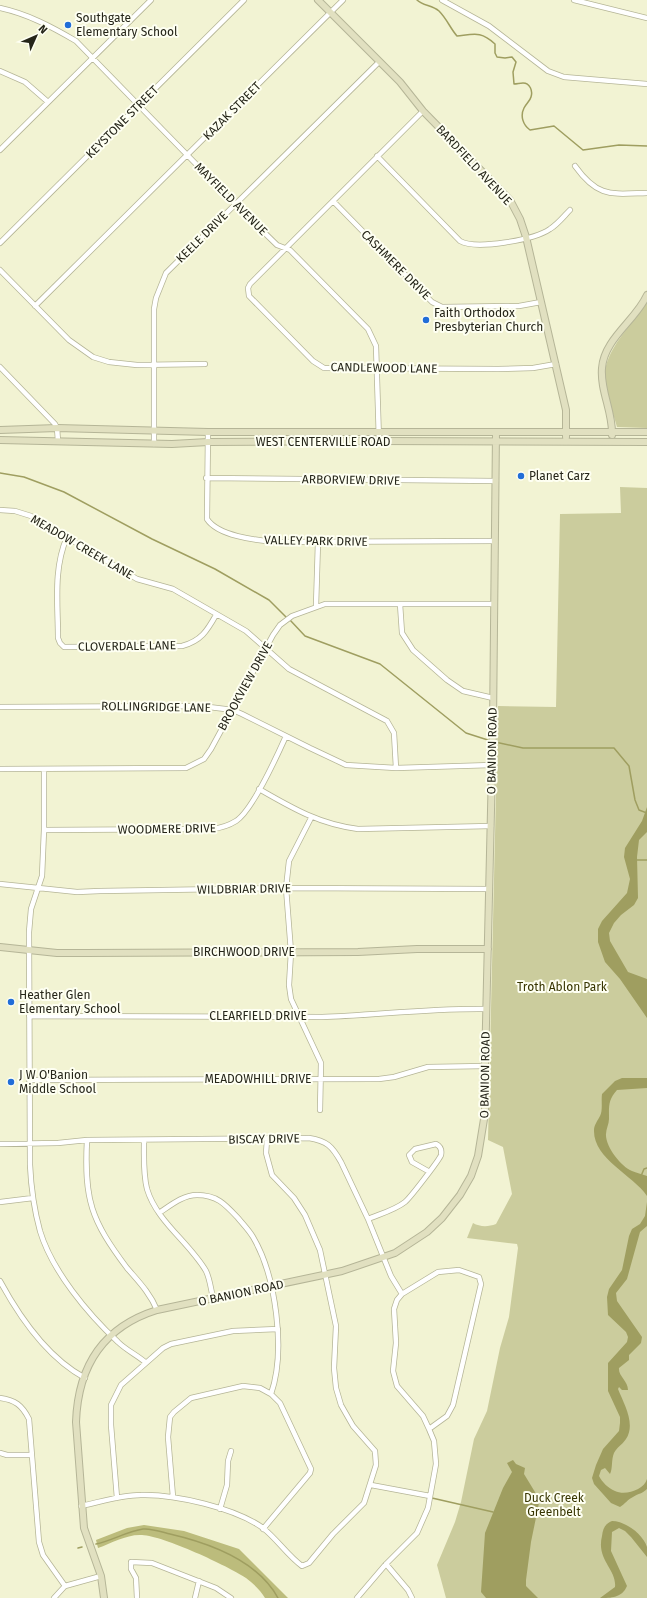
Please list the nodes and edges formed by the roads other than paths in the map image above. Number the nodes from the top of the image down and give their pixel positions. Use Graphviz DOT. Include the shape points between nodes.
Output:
graph roads {
  1 [pos="151,0"];
  2 [pos="244,0"];
  3 [pos="318,0"];
  4 [pos="343,0"];
  5 [pos="442,0"];
  6 [pos="574,0"];
  7 [pos="0,8"];
  8 [pos="330,13"];
  9 [pos="647,18"];
  10 [pos="92,59"];
  11 [pos="379,62"];
  12 [pos="0,70"];
  13 [pos="647,84"];
  14 [pos="48,102"];
  15 [pos="138,106"];
  16 [pos="423,111"];
  17 [pos="0,150"];
  18 [pos="187,156"];
  19 [pos="378,156"];
  20 [pos="575,166"];
  21 [pos="647,193"];
  22 [pos="333,201"];
  23 [pos="235,204"];
  24 [pos="570,210"];
  25 [pos="526,237"];
  26 [pos="0,243"];
  27 [pos="286,248"];
  28 [pos="0,270"];
  29 [pos="647,295"];
  30 [pos="541,302"];
  31 [pos="35,306"];
  32 [pos="154,364"];
  33 [pos="205,364"];
  34 [pos="556,364"];
  35 [pos="0,367"];
  36 [pos="377,369"];
  37 [pos="57,428"];
  38 [pos="0,430"];
  39 [pos="154,430"];
  40 [pos="379,431"];
  41 [pos="208,432"];
  42 [pos="496,432"];
  43 [pos="613,432"];
  44 [pos="647,432"];
  45 [pos="566,433"];
  46 [pos="0,440"];
  47 [pos="58,441"];
  48 [pos="379,441"];
  49 [pos="496,441"];
  50 [pos="208,442"];
  51 [pos="566,442"];
  52 [pos="612,442"];
  53 [pos="647,442"];
  54 [pos="154,444"];
  55 [pos="206,478"];
  56 [pos="496,480"];
  57 [pos="0,510"];
  58 [pos="67,537"];
  59 [pos="495,541"];
  60 [pos="318,542"];
  61 [pos="400,604"];
  62 [pos="494,604"];
  63 [pos="316,606"];
  64 [pos="216,615"];
  65 [pos="266,649"];
  66 [pos="493,698"];
  67 [pos="0,707"];
  68 [pos="233,710"];
  69 [pos="286,736"];
  70 [pos="492,765"];
  71 [pos="396,768"];
  72 [pos="0,769"];
  73 [pos="44,769"];
  74 [pos="259,789"];
  75 [pos="311,818"];
  76 [pos="491,826"];
  77 [pos="44,830"];
  78 [pos="0,884"];
  79 [pos="38,888"];
  80 [pos="286,888"];
  81 [pos="489,889"];
  82 [pos="0,947"];
  83 [pos="30,949"];
  84 [pos="488,949"];
  85 [pos="291,952"];
  86 [pos="486,1009"];
  87 [pos="29,1016"];
  88 [pos="300,1016"];
  89 [pos="485,1066"];
  90 [pos="322,1079"];
  91 [pos="29,1080"];
  92 [pos="320,1110"];
  93 [pos="87,1140"];
  94 [pos="144,1140"];
  95 [pos="267,1140"];
  96 [pos="30,1143"];
  97 [pos="0,1144"];
  98 [pos="428,1171"];
  99 [pos="33,1198"];
  100 [pos="0,1202"];
  101 [pos="159,1213"];
  102 [pos="368,1219"];
  103 [pos="384,1257"];
  104 [pos="326,1274"];
  105 [pos="0,1281"];
  106 [pos="270,1286"];
  107 [pos="402,1294"];
  108 [pos="213,1298"];
  109 [pos="157,1310"];
  110 [pos="278,1329"];
  111 [pos="111,1334"];
  112 [pos="145,1362"];
  113 [pos="85,1378"];
  114 [pos="271,1394"];
  115 [pos="0,1398"];
  116 [pos="429,1429"];
  117 [pos="231,1451"];
  118 [pos="0,1452"];
  119 [pos="31,1455"];
  120 [pos="371,1485"];
  121 [pos="430,1496"];
  122 [pos="174,1497"];
  123 [pos="117,1498"];
  124 [pos="81,1506"];
  125 [pos="220,1510"];
  126 [pos="263,1529"];
  127 [pos="386,1564"];
  128 [pos="101,1576"];
  129 [pos="199,1581"];
  130 [pos="65,1586"];
  131 [pos="54,1598"];
  132 [pos="104,1598"];
  133 [pos="137,1598"];
  134 [pos="195,1598"];
  135 [pos="231,1598"];
  136 [pos="357,1598"];
  137 [pos="412,1598"];
  1 -- 10 [label="street"];
  2 -- 15 [label="street, KEYSTONE STREET"];
  3 -- 8 [label="street, BARDFIELD AVENUE"];
  4 -- 8 [label="street, KAZAK STREET"];
  5 -- 13 [label="street" via="489,26 548,71 564,77"];
  6 -- 9 [label="street"];
  7 -- 10 [label="street, MAYFIELD AVENUE" via="28,16 58,30 76,41"];
  8 -- 11 [label="street, BARDFIELD AVENUE"];
  8 -- 18 [label="street, KAZAK STREET"];
  10 -- 14 [label="street"];
  10 -- 15 [label="street, MAYFIELD AVENUE"];
  11 -- 16 [label="street, BARDFIELD AVENUE" via="400,82"];
  11 -- 23 [label="street, KEELE DRIVE"];
  12 -- 14 [label="street" via="24,82"];
  14 -- 17 [label="street"];
  15 -- 18 [label="street, MAYFIELD AVENUE"];
  15 -- 26 [label="street, KEYSTONE STREET"];
  16 -- 19 [label="street"];
  16 -- 25 [label="street, BARDFIELD AVENUE" via="510,200 520,218"];
  18 -- 23 [label="street, MAYFIELD AVENUE"];
  18 -- 31 [label="street, KAZAK STREET"];
  19 -- 22 [label="street"];
  19 -- 25 [label="street" via="460,241 466,244 495,244"];
  20 -- 21 [label="street" via="586,181 602,191 612,194"];
  22 -- 27 [label="street"];
  22 -- 30 [label="street, CASHMERE DRIVE" via="426,297 442,307 519,306"];
  23 -- 27 [label="street, MAYFIELD AVENUE" via="277,244"];
  23 -- 32 [label="street, KEELE DRIVE" via="166,273 156,298"];
  24 -- 25 [label="street" via="550,229"];
  25 -- 30 [label="street, BARDFIELD AVENUE"];
  27 -- 36 [label="street, MAYFIELD AVENUE" via="368,330 376,346"];
  27 -- 36 [label="street, CANDLEWOOD LANE" via="248,288 249,296 318,365 332,368"];
  28 -- 31 [label="street"];
  29 -- 43 [label="street" via="611,344 603,361 602,381"];
  30 -- 34 [label="street, BARDFIELD AVENUE"];
  31 -- 32 [label="street" via="69,340 93,357 109,362"];
  32 -- 33 [label="street"];
  32 -- 39 [label="street, KEELE DRIVE"];
  34 -- 36 [label="street, CANDLEWOOD LANE" via="526,368"];
  34 -- 45 [label="street, BARDFIELD AVENUE" via="566,411"];
  35 -- 37 [label="street"];
  36 -- 40 [label="street, MAYFIELD AVENUE"];
  37 -- 38 [label="street, WEST CENTERVILLE ROAD"];
  37 -- 39 [label="street, WEST CENTERVILLE ROAD"];
  37 -- 47 [label="street"];
  39 -- 41 [label="street, WEST CENTERVILLE ROAD"];
  39 -- 54 [label="street, KEELE DRIVE"];
  40 -- 41 [label="street, WEST CENTERVILLE ROAD"];
  40 -- 42 [label="street, WEST CENTERVILLE ROAD"];
  40 -- 48 [label="street, MAYFIELD AVENUE"];
  41 -- 50 [label="street, VALLEY PARK DRIVE"];
  42 -- 45 [label="street, WEST CENTERVILLE ROAD"];
  42 -- 49 [label="street, O BANION ROAD"];
  43 -- 44 [label="street, WEST CENTERVILLE ROAD"];
  43 -- 45 [label="street, WEST CENTERVILLE ROAD"];
  43 -- 52 [label="street"];
  45 -- 51 [label="street, BARDFIELD AVENUE"];
  46 -- 47 [label="street, WEST CENTERVILLE ROAD"];
  47 -- 54 [label="street, WEST CENTERVILLE ROAD"];
  48 -- 49 [label="street, WEST CENTERVILLE ROAD"];
  48 -- 50 [label="street, WEST CENTERVILLE ROAD"];
  49 -- 51 [label="street, WEST CENTERVILLE ROAD"];
  49 -- 56 [label="street, O BANION ROAD"];
  50 -- 54 [label="street, WEST CENTERVILLE ROAD"];
  50 -- 55 [label="street, VALLEY PARK DRIVE"];
  51 -- 52 [label="street, WEST CENTERVILLE ROAD"];
  52 -- 53 [label="street, WEST CENTERVILLE ROAD"];
  55 -- 56 [label="street, ARBORVIEW DRIVE"];
  55 -- 60 [label="street, VALLEY PARK DRIVE" via="206,510 211,525 224,532 257,540"];
  56 -- 59 [label="street, O BANION ROAD"];
  57 -- 58 [label="street, MEADOW CREEK LANE" via="31,516"];
  58 -- 64 [label="street, MEADOW CREEK LANE" via="136,578 173,589"];
  58 -- 64 [label="street, CLOVERDALE LANE" via="57,571 58,638 64,647 182,646 200,639"];
  59 -- 60 [label="street, VALLEY PARK DRIVE"];
  59 -- 62 [label="street, O BANION ROAD"];
  60 -- 63 [label="street"];
  61 -- 62 [label="street, BROOKVIEW DRIVE"];
  61 -- 63 [label="street, BROOKVIEW DRIVE"];
  61 -- 66 [label="street" via="402,633 413,650 463,691"];
  62 -- 66 [label="street, O BANION ROAD"];
  63 -- 65 [label="street, BROOKVIEW DRIVE" via="292,616 280,625"];
  64 -- 65 [label="street, MEADOW CREEK LANE" via="246,631"];
  65 -- 68 [label="street, BROOKVIEW DRIVE"];
  65 -- 71 [label="street, MEADOW CREEK LANE" via="289,669 387,721 394,733"];
  66 -- 70 [label="street, O BANION ROAD"];
  67 -- 68 [label="street, ROLLINGRIDGE LANE" via="201,706"];
  68 -- 69 [label="street, ROLLINGRIDGE LANE"];
  68 -- 73 [label="street, BROOKVIEW DRIVE" via="204,759 186,768"];
  69 -- 71 [label="street, ROLLINGRIDGE LANE" via="346,765"];
  69 -- 74 [label="street, WOODMERE DRIVE"];
  70 -- 71 [label="street, ROLLINGRIDGE LANE"];
  70 -- 76 [label="street, O BANION ROAD"];
  72 -- 73 [label="street, BROOKVIEW DRIVE"];
  73 -- 77 [label="street"];
  74 -- 75 [label="street"];
  74 -- 77 [label="street, WOODMERE DRIVE" via="242,816 231,824 219,828"];
  75 -- 76 [label="street" via="339,827 358,829"];
  75 -- 80 [label="street" via="289,861"];
  76 -- 81 [label="street, O BANION ROAD"];
  77 -- 79 [label="street" via="42,876"];
  78 -- 79 [label="street, WILDBRIAR DRIVE"];
  79 -- 80 [label="street, WILDBRIAR DRIVE" via="77,892"];
  79 -- 83 [label="street" via="31,909"];
  80 -- 81 [label="street, WILDBRIAR DRIVE"];
  80 -- 85 [label="street"];
  81 -- 84 [label="street, O BANION ROAD"];
  82 -- 83 [label="street, BIRCHWOOD DRIVE"];
  83 -- 85 [label="street, BIRCHWOOD DRIVE" via="57,953"];
  83 -- 87 [label="street"];
  84 -- 85 [label="street, BIRCHWOOD DRIVE"];
  84 -- 86 [label="street, O BANION ROAD"];
  85 -- 88 [label="street" via="289,989"];
  86 -- 88 [label="street, CLEARFIELD DRIVE" via="429,1009 360,1016"];
  86 -- 89 [label="street, O BANION ROAD"];
  87 -- 88 [label="street, CLEARFIELD DRIVE"];
  87 -- 91 [label="street"];
  88 -- 90 [label="street" via="321,1063"];
  89 -- 90 [label="street, MEADOWHILL DRIVE" via="428,1067 394,1077"];
  89 -- 103 [label="street, O BANION ROAD" via="485,1113 478,1156 471,1176 460,1195 428,1232"];
  90 -- 91 [label="street, MEADOWHILL DRIVE"];
  90 -- 92 [label="street"];
  91 -- 96 [label="street"];
  93 -- 94 [label="street, BISCAY DRIVE"];
  93 -- 96 [label="street, BISCAY DRIVE"];
  93 -- 109 [label="street" via="86,1179 90,1205 98,1226 128,1269 151,1296"];
  94 -- 95 [label="street, BISCAY DRIVE"];
  94 -- 101 [label="street" via="144,1169 148,1189"];
  95 -- 102 [label="street, BISCAY DRIVE" via="309,1138 330,1145 341,1162"];
  95 -- 104 [label="street" via="266,1153 272,1175 294,1198 305,1215 320,1250"];
  96 -- 97 [label="street, BISCAY DRIVE"];
  96 -- 99 [label="street"];
  98 -- 98 [label="street" via="440,1156 440,1149 436,1144 415,1149 410,1155 412,1162"];
  98 -- 102 [label="street" via="418,1188 405,1202"];
  99 -- 100 [label="street"];
  99 -- 111 [label="street" via="41,1232 54,1262 74,1293"];
  101 -- 106 [label="street" via="188,1196 202,1195 219,1199 252,1235 262,1255"];
  101 -- 108 [label="street" via="206,1273"];
  102 -- 103 [label="street, BISCAY DRIVE"];
  103 -- 104 [label="street, O BANION ROAD"];
  103 -- 107 [label="street, BISCAY DRIVE" via="391,1276"];
  104 -- 106 [label="street, O BANION ROAD"];
  104 -- 120 [label="street" via="336,1326 336,1388 341,1405 353,1426 375,1451 376,1465"];
  105 -- 113 [label="street" via="24,1320 50,1350 71,1371"];
  106 -- 108 [label="street, O BANION ROAD"];
  106 -- 110 [label="street"];
  107 -- 116 [label="street" via="394,1308 396,1344 393,1371 397,1386 422,1416"];
  107 -- 116 [label="street" via="438,1272 459,1270 479,1277 481,1284 453,1405 446,1416"];
  108 -- 109 [label="street, O BANION ROAD"];
  109 -- 111 [label="street, O BANION ROAD" via="137,1318"];
  110 -- 112 [label="street" via="233,1331 171,1344"];
  110 -- 114 [label="street" via="276,1382"];
  111 -- 112 [label="street"];
  111 -- 113 [label="street, O BANION ROAD" via="93,1356"];
  112 -- 123 [label="street" via="121,1385 111,1405"];
  113 -- 124 [label="street, O BANION ROAD" via="76,1406"];
  114 -- 122 [label="street" via="260,1388 243,1386 191,1398 174,1412 170,1417 168,1437"];
  114 -- 126 [label="street" via="280,1403 311,1469"];
  115 -- 119 [label="street" via="16,1402 26,1413 29,1420"];
  116 -- 121 [label="street" via="436,1454"];
  117 -- 125 [label="street" via="227,1466 227,1485"];
  118 -- 119 [label="street" via="7,1455"];
  119 -- 130 [label="street" via="39,1542 43,1555"];
  120 -- 121 [label="street"];
  120 -- 126 [label="street" via="364,1503 337,1529 306,1566 298,1563"];
  121 -- 127 [label="street" via="428,1508 417,1533"];
  122 -- 123 [label="street" via="140,1494"];
  122 -- 125 [label="street"];
  123 -- 124 [label="street"];
  124 -- 128 [label="street, O BANION ROAD" via="84,1528"];
  125 -- 126 [label="street" via="250,1520"];
  127 -- 136 [label="street"];
  127 -- 137 [label="street"];
  128 -- 130 [label="street"];
  128 -- 132 [label="street, O BANION ROAD"];
  129 -- 133 [label="street" via="152,1563 131,1562 131,1569 136,1578"];
  129 -- 134 [label="street"];
  129 -- 135 [label="street"];
  130 -- 131 [label="street"];
}
